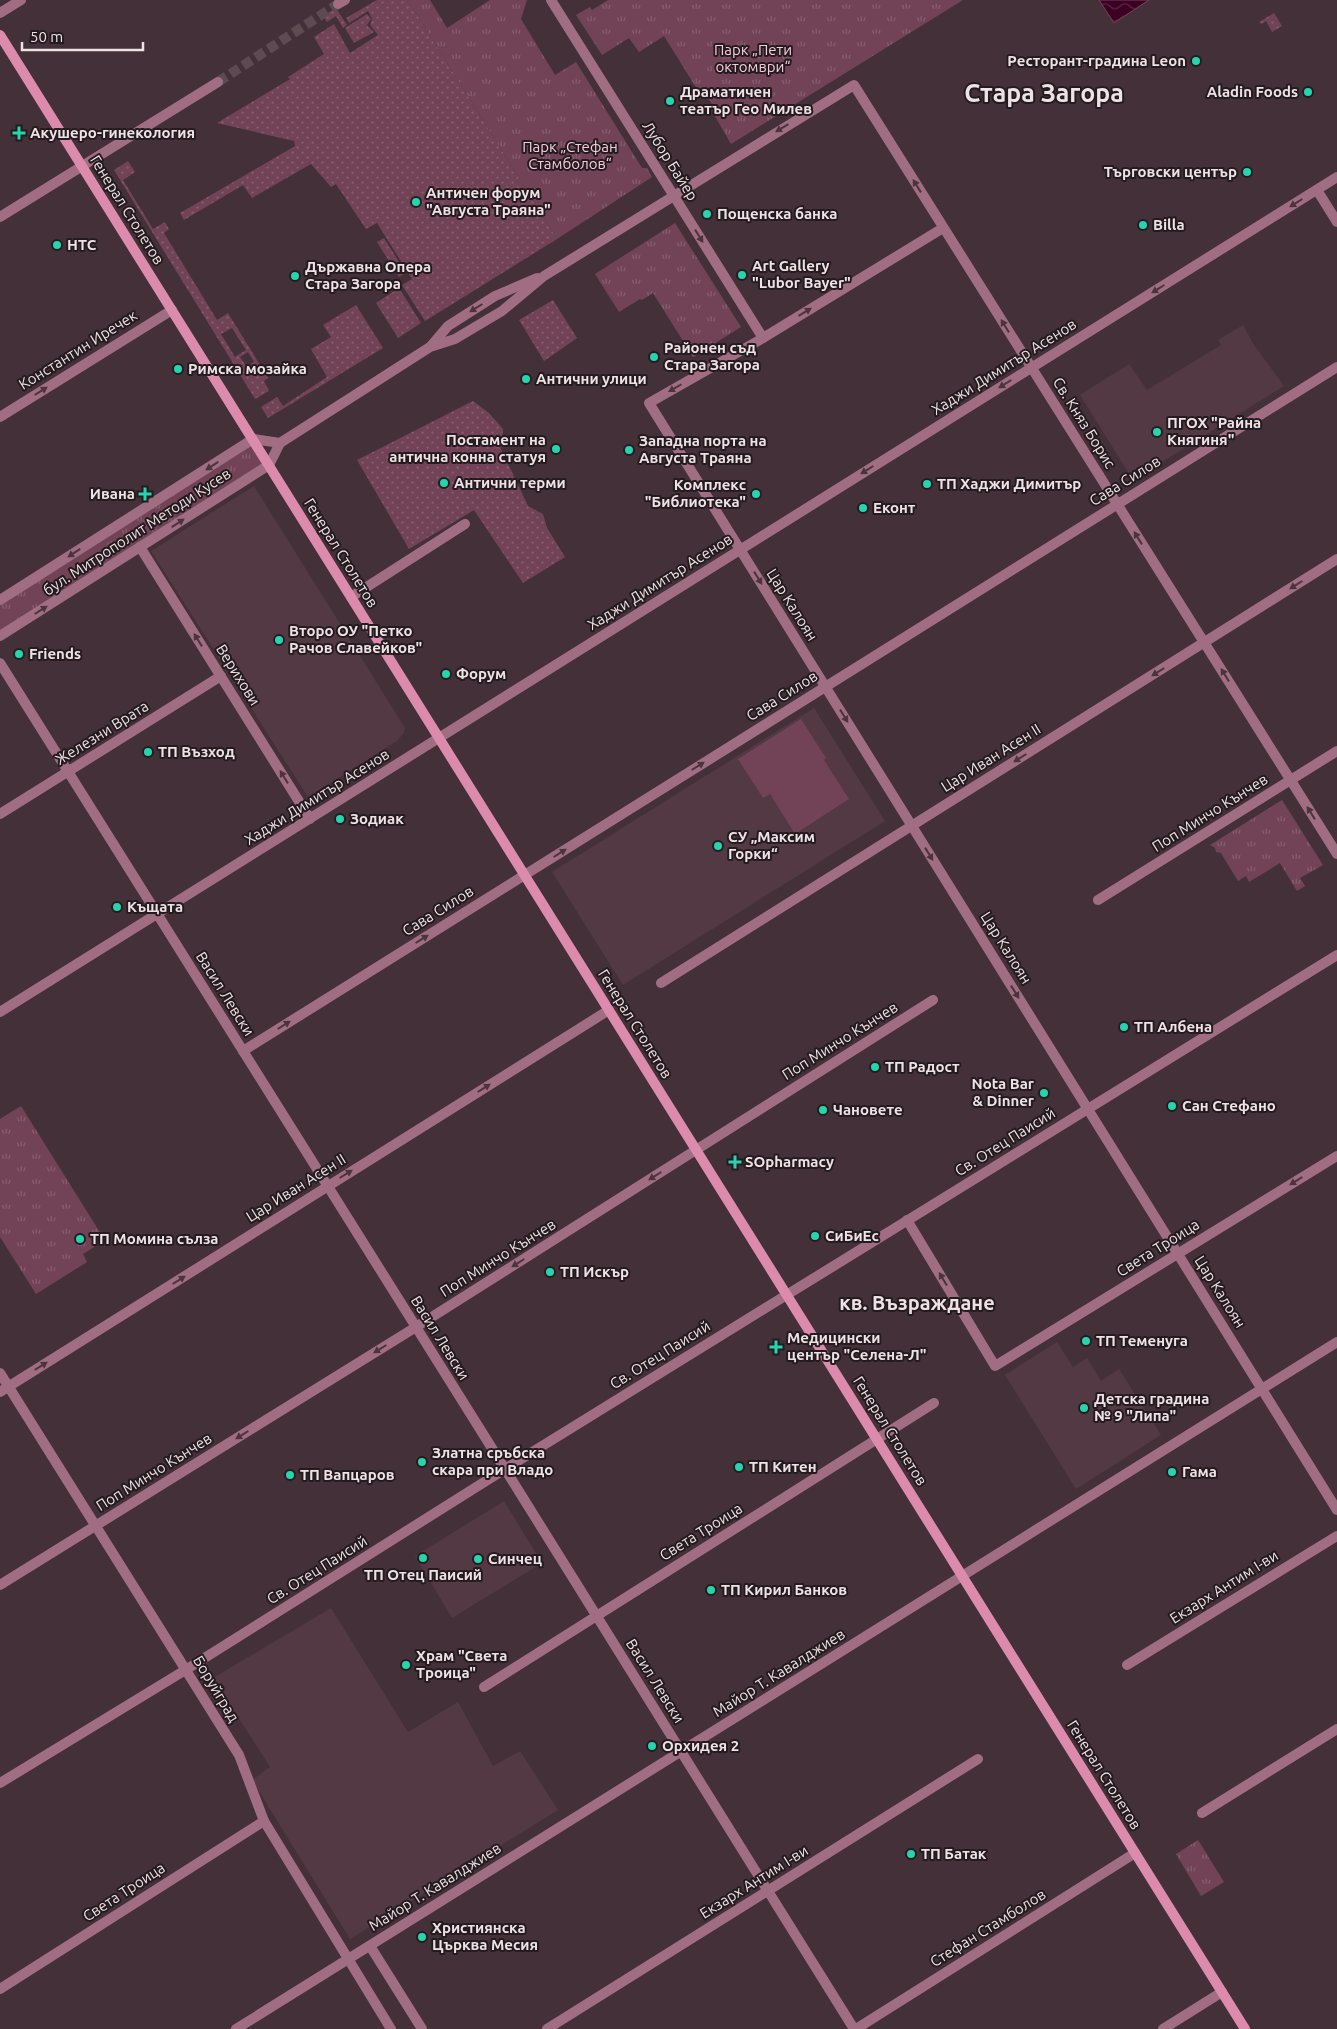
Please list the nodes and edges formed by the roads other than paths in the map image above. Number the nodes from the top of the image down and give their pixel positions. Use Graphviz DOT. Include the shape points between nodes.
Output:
graph roads {
  1 [pos="22,0"];
  2 [pos="551,0"];
  3 [pos="0,13"];
  4 [pos="0,35"];
  5 [pos="218,82"];
  6 [pos="82,166"];
  7 [pos="1336,178"];
  8 [pos="1317,190"];
  9 [pos="673,195"];
  10 [pos="0,217"];
  11 [pos="1337,222"];
  12 [pos="943,228"];
  13 [pos="544,276"];
  14 [pos="172,310"];
  15 [pos="763,338"];
  16 [pos="430,347"];
  17 [pos="1337,367"];
  18 [pos="1031,368"];
  19 [pos="0,417"];
  20 [pos="253,440"];
  21 [pos="280,443"];
  22 [pos="269,465"];
  23 [pos="1117,504"];
  24 [pos="465,524"];
  25 [pos="140,548"];
  26 [pos="740,550"];
  27 [pos="1337,559"];
  28 [pos="351,597"];
  29 [pos="0,600"];
  30 [pos="0,636"];
  31 [pos="1204,643"];
  32 [pos="0,663"];
  33 [pos="221,676"];
  34 [pos="825,687"];
  35 [pos="439,738"];
  36 [pos="1337,751"];
  37 [pos="68,772"];
  38 [pos="1290,780"];
  39 [pos="0,814"];
  40 [pos="310,819"];
  41 [pos="912,826"];
  42 [pos="1337,854"];
  43 [pos="524,875"];
  44 [pos="1098,900"];
  45 [pos="158,914"];
  46 [pos="1337,955"];
  47 [pos="661,983"];
  48 [pos="933,1000"];
  49 [pos="609,1010"];
  50 [pos="0,1012"];
  51 [pos="243,1050"];
  52 [pos="1088,1109"];
  53 [pos="696,1150"];
  54 [pos="1337,1156"];
  55 [pos="328,1186"];
  56 [pos="907,1220"];
  57 [pos="1178,1254"];
  58 [pos="787,1295"];
  59 [pos="416,1327"];
  60 [pos="1337,1342"];
  61 [pos="0,1373"];
  62 [pos="4,1389"];
  63 [pos="1262,1389"];
  64 [pos="934,1403"];
  65 [pos="877,1439"];
  66 [pos="505,1469"];
  67 [pos="1337,1510"];
  68 [pos="96,1525"];
  69 [pos="1337,1536"];
  70 [pos="962,1576"];
  71 [pos="0,1585"];
  72 [pos="597,1616"];
  73 [pos="1126,1665"];
  74 [pos="187,1669"];
  75 [pos="484,1687"];
  76 [pos="1337,1729"];
  77 [pos="682,1751"];
  78 [pos="978,1759"];
  79 [pos="0,1783"];
  80 [pos="1202,1813"];
  81 [pos="264,1821"];
  82 [pos="1135,1853"];
  83 [pos="767,1892"];
  84 [pos="370,1946"];
  85 [pos="348,1959"];
  86 [pos="0,1989"];
  87 [pos="1222,1992"];
  88 [pos="236,2029"];
  89 [pos="391,2029"];
  90 [pos="422,2029"];
  91 [pos="547,2029"];
  92 [pos="855,2029"];
  93 [pos="1163,2029"];
  94 [pos="1245,2029"];
  1 -- 3 [label="street"];
  2 -- 9 [label="street, Лубор Байер"];
  4 -- 6 [label="main road, Генерал Столетов"];
  5 -- 6 [label="street"];
  6 -- 10 [label="street"];
  6 -- 14 [label="main road, Генерал Столетов"];
  7 -- 8 [label="street, Хаджи Димитър Асенов"];
  8 -- 11 [label="street"];
  8 -- 18 [label="street, Хаджи Димитър Асенов, one-way"];
  12 -- 9 [label="street, Св. Княз Борис, one-way" via="854,85"];
  9 -- 13 [label="street"];
  9 -- 15 [label="street, Лубор Байер, one-way"];
  15 -- 12 [label="street, one-way"];
  18 -- 12 [label="street, Св. Княз Борис, one-way"];
  13 -- 16 [label="street" via="510,305 455,339"];
  13 -- 16 [label="street, one-way" via="504,292 448,326"];
  19 -- 14 [label="street, Константин Иречек, one-way"];
  14 -- 20 [label="main road, Генерал Столетов"];
  15 -- 26 [label="street, Цар Калоян, one-way" via="649,403"];
  16 -- 21 [label="street"];
  17 -- 23 [label="street, Сава Силов"];
  18 -- 23 [label="street, Св. Княз Борис"];
  18 -- 26 [label="street, Хаджи Димитър Асенов, one-way"];
  20 -- 21 [label="street"];
  20 -- 22 [label="main road, Генерал Столетов"];
  20 -- 29 [label="street, бул. Митрополит Методи Кусев, one-way"];
  21 -- 22 [label="street"];
  25 -- 22 [label="street, бул. Митрополит Методи Кусев, one-way"];
  22 -- 28 [label="main road, Генерал Столетов"];
  31 -- 23 [label="street, Св. Княз Борис, one-way"];
  23 -- 34 [label="street, Сава Силов"];
  24 -- 28 [label="street"];
  30 -- 25 [label="street, бул. Митрополит Методи Кусев, one-way"];
  33 -- 25 [label="street, Верихови, one-way"];
  26 -- 34 [label="street, Цар Калоян, one-way"];
  26 -- 35 [label="street, Хаджи Димитър Асенов"];
  27 -- 31 [label="street, Цар Иван Асен II, one-way"];
  28 -- 35 [label="main road, Генерал Столетов"];
  38 -- 31 [label="street, Св. Княз Борис, one-way"];
  31 -- 41 [label="street, Цар Иван Асен II, one-way"];
  32 -- 37 [label="street, Васил Левски"];
  33 -- 37 [label="street, Железни Врата"];
  40 -- 33 [label="street, Верихови, one-way"];
  34 -- 41 [label="street, Цар Калоян, one-way"];
  43 -- 34 [label="street, Сава Силов, one-way"];
  35 -- 40 [label="street, Хаджи Димитър Асенов"];
  35 -- 43 [label="main road, Генерал Столетов"];
  36 -- 38 [label="street, Поп Минчо Кънчев"];
  37 -- 39 [label="street, Железни Врата"];
  37 -- 45 [label="street, Васил Левски"];
  42 -- 38 [label="street, Св. Княз Борис, one-way"];
  38 -- 44 [label="street, Поп Минчо Кънчев"];
  40 -- 45 [label="street, Хаджи Димитър Асенов"];
  41 -- 47 [label="street, Цар Иван Асен II"];
  41 -- 52 [label="street, Цар Калоян, one-way"];
  43 -- 49 [label="main road, Генерал Столетов"];
  51 -- 43 [label="street, Сава Силов, one-way"];
  45 -- 50 [label="street, Хаджи Димитър Асенов"];
  45 -- 51 [label="street, Васил Левски"];
  46 -- 52 [label="street, Св. Отец Паисий"];
  48 -- 53 [label="street, Поп Минчо Кънчев"];
  49 -- 53 [label="main road, Генерал Столетов"];
  55 -- 49 [label="street, Цар Иван Асен II, one-way"];
  51 -- 55 [label="street, Васил Левски"];
  52 -- 56 [label="street, Св. Отец Паисий"];
  52 -- 57 [label="street, Цар Калоян"];
  53 -- 58 [label="main road, Генерал Столетов"];
  53 -- 59 [label="street, Поп Минчо Кънчев, one-way"];
  54 -- 57 [label="street, Света Троица, one-way"];
  55 -- 59 [label="street, Васил Левски"];
  62 -- 55 [label="street, Цар Иван Асен II, one-way"];
  57 -- 56 [label="street, Света Троица, one-way" via="995,1366"];
  56 -- 58 [label="street, Св. Отец Паисий"];
  57 -- 63 [label="street, Цар Калоян"];
  58 -- 65 [label="main road, Генерал Столетов"];
  58 -- 66 [label="street, Св. Отец Паисий"];
  59 -- 66 [label="street, Васил Левски"];
  59 -- 68 [label="street, Поп Минчо Кънчев, one-way"];
  60 -- 63 [label="street, Майор Т. Кавалджиев"];
  61 -- 62 [label="street, Боруйград"];
  62 -- 68 [label="street, Боруйград"];
  63 -- 67 [label="street, Цар Калоян"];
  63 -- 70 [label="street, Майор Т. Кавалджиев"];
  64 -- 65 [label="street, Света Троица"];
  65 -- 70 [label="main road, Генерал Столетов"];
  65 -- 72 [label="street, Света Троица"];
  66 -- 72 [label="street, Васил Левски"];
  66 -- 74 [label="street, Св. Отец Паисий"];
  68 -- 71 [label="street, Поп Минчо Кънчев"];
  68 -- 74 [label="street, Боруйград"];
  69 -- 73 [label="street, Екзарх Антим I-ви"];
  70 -- 77 [label="street, Майор Т. Кавалджиев"];
  70 -- 82 [label="main road, Генерал Столетов"];
  72 -- 75 [label="street, Света Троица"];
  72 -- 77 [label="street, Васил Левски"];
  74 -- 79 [label="street, Св. Отец Паисий"];
  74 -- 81 [label="street, Боруйград" via="239,1755"];
  76 -- 80 [label="street"];
  77 -- 83 [label="street, Васил Левски"];
  77 -- 84 [label="street, Майор Т. Кавалджиев"];
  78 -- 83 [label="street, Екзарх Антим I-ви"];
  81 -- 85 [label="street, Боруйград"];
  81 -- 86 [label="street, Света Троица"];
  82 -- 87 [label="main road, Генерал Столетов"];
  82 -- 92 [label="street, Стефан Стамболов"];
  83 -- 91 [label="street, Екзарх Антим I-ви"];
  83 -- 92 [label="street, Васил Левски"];
  84 -- 85 [label="street, Майор Т. Кавалджиев"];
  84 -- 90 [label="street"];
  85 -- 88 [label="street, Майор Т. Кавалджиев"];
  85 -- 89 [label="street, Боруйград"];
  87 -- 93 [label="street"];
  87 -- 94 [label="main road, Генерал Столетов"];
}
